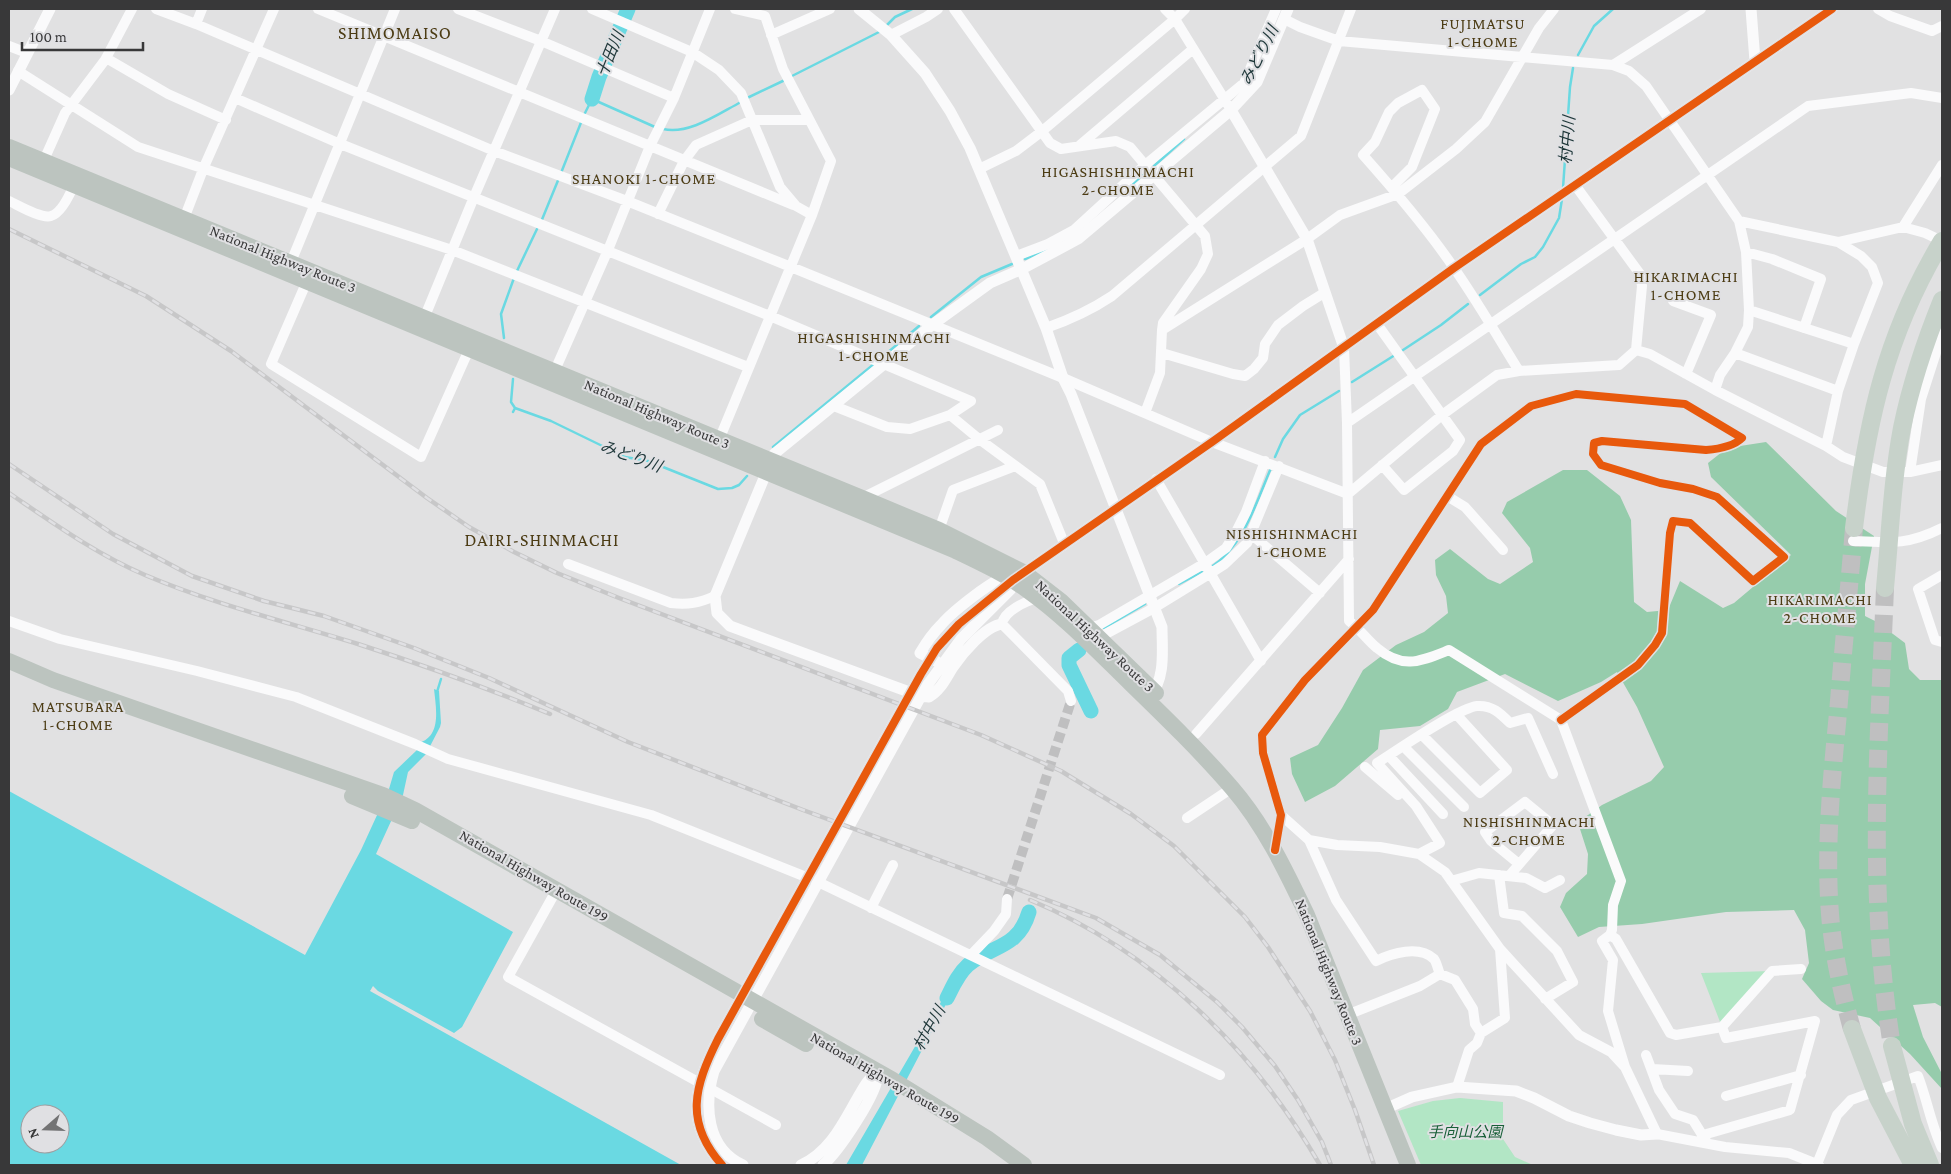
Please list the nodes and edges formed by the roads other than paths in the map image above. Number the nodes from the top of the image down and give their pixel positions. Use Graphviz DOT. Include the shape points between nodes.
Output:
graph roads {
  1 [pos="50,9"];
  2 [pos="132,9"];
  3 [pos="156,9"];
  4 [pos="202,9"];
  5 [pos="274,9"];
  6 [pos="318,9"];
  7 [pos="395,9"];
  8 [pos="458,9"];
  9 [pos="555,9"];
  10 [pos="592,9"];
  11 [pos="710,9"];
  12 [pos="735,9"];
  13 [pos="830,9"];
  14 [pos="938,9"];
  15 [pos="954,9"];
  16 [pos="1165,9"];
  17 [pos="1185,9"];
  18 [pos="1276,9"];
  19 [pos="1351,9"];
  20 [pos="1554,9"];
  21 [pos="1701,9"];
  22 [pos="1751,9"];
  23 [pos="1832,9"];
  24 [pos="1878,9"];
  25 [pos="864,10"];
  26 [pos="1286,14"];
  27 [pos="1175,19"];
  28 [pos="196,24"];
  29 [pos="1942,26"];
  30 [pos="886,31"];
  31 [pos="771,35"];
  32 [pos="384,36"];
  33 [pos="541,41"];
  34 [pos="1339,41"];
  35 [pos="9,46"];
  36 [pos="1193,49"];
  37 [pos="255,50"];
  38 [pos="692,52"];
  39 [pos="27,53"];
  40 [pos="106,58"];
  41 [pos="1523,58"];
  42 [pos="1755,61"];
  43 [pos="1613,64"];
  44 [pos="18,71"];
  45 [pos="9,90"];
  46 [pos="520,92"];
  47 [pos="360,93"];
  48 [pos="234,98"];
  49 [pos="674,98"];
  50 [pos="1942,98"];
  51 [pos="1225,100"];
  52 [pos="70,104"];
  53 [pos="1231,110"];
  54 [pos="226,120"];
  55 [pos="752,120"];
  56 [pos="810,120"];
  57 [pos="1671,120"];
  58 [pos="1041,132"];
  59 [pos="338,143"];
  60 [pos="650,146"];
  61 [pos="9,147"];
  62 [pos="1078,148"];
  63 [pos="494,150"];
  64 [pos="9,158"];
  65 [pos="44,160"];
  66 [pos="684,161"];
  67 [pos="1145,165"];
  68 [pos="1942,165"];
  69 [pos="204,167"];
  70 [pos="1264,168"];
  71 [pos="979,169"];
  72 [pos="1707,175"];
  73 [pos="1153,176"];
  74 [pos="76,180"];
  75 [pos="1571,187"];
  76 [pos="1395,191"];
  77 [pos="474,197"];
  78 [pos="9,201"];
  79 [pos="627,201"];
  80 [pos="313,205"];
  81 [pos="796,206"];
  82 [pos="658,214"];
  83 [pos="812,215"];
  84 [pos="1739,221"];
  85 [pos="182,224"];
  86 [pos="1195,225"];
  87 [pos="1903,227"];
  88 [pos="1307,239"];
  89 [pos="1614,240"];
  90 [pos="1942,241"];
  91 [pos="1838,242"];
  92 [pos="452,250"];
  93 [pos="608,250"];
  94 [pos="1746,252"];
  95 [pos="1016,256"];
  96 [pos="791,267"];
  97 [pos="289,268"];
  98 [pos="1454,268"];
  99 [pos="1022,269"];
  100 [pos="307,281"];
  101 [pos="1324,294"];
  102 [pos="1942,300"];
  103 [pos="1673,301"];
  104 [pos="584,304"];
  105 [pos="1749,310"];
  106 [pos="770,316"];
  107 [pos="422,323"];
  108 [pos="1377,324"];
  109 [pos="932,325"];
  110 [pos="1490,326"];
  111 [pos="1046,328"];
  112 [pos="1804,328"];
  113 [pos="1162,330"];
  114 [pos="1942,334"];
  115 [pos="472,344"];
  116 [pos="1854,344"];
  117 [pos="1344,348"];
  118 [pos="1636,350"];
  119 [pos="1162,353"];
  120 [pos="1735,353"];
  121 [pos="883,365"];
  122 [pos="748,367"];
  123 [pos="1519,371"];
  124 [pos="1686,374"];
  125 [pos="552,376"];
  126 [pos="1416,377"];
  127 [pos="1063,378"];
  128 [pos="1715,390"];
  129 [pos="1838,391"];
  130 [pos="834,406"];
  131 [pos="1145,413"];
  132 [pos="950,415"];
  133 [pos="1442,415"];
  134 [pos="1347,423"];
  135 [pos="998,430"];
  136 [pos="979,439"];
  137 [pos="719,440"];
  138 [pos="1212,442"];
  139 [pos="1826,446"];
  140 [pos="1266,462"];
  141 [pos="1382,465"];
  142 [pos="1942,465"];
  143 [pos="1015,466"];
  144 [pos="1279,466"];
  145 [pos="767,467"];
  146 [pos="1910,472"];
  147 [pos="1156,479"];
  148 [pos="1348,494"];
  149 [pos="1447,496"];
  150 [pos="862,498"];
  151 [pos="1116,507"];
  152 [pos="1942,528"];
  153 [pos="940,530"];
  154 [pos="1251,534"];
  155 [pos="1854,535"];
  156 [pos="1064,543"];
  157 [pos="1503,550"];
  158 [pos="1349,559"];
  159 [pos="1205,563"];
  160 [pos="568,564"];
  161 [pos="1211,573"];
  162 [pos="1942,575"];
  163 [pos="1015,578"];
  164 [pos="1886,588"];
  165 [pos="1320,593"];
  166 [pos="1150,595"];
  167 [pos="715,596"];
  168 [pos="1038,598"];
  169 [pos="1154,608"];
  170 [pos="9,621"];
  171 [pos="1002,624"];
  172 [pos="1358,627"];
  173 [pos="1095,633"];
  174 [pos="1942,642"];
  175 [pos="9,661"];
  176 [pos="1261,661"];
  177 [pos="951,670"];
  178 [pos="9,672"];
  179 [pos="1150,695"];
  180 [pos="1071,701"];
  181 [pos="1456,714"];
  182 [pos="1561,720"];
  183 [pos="1196,734"];
  184 [pos="1422,736"];
  185 [pos="1404,746"];
  186 [pos="1389,756"];
  187 [pos="1365,767"];
  188 [pos="1553,774"];
  189 [pos="1232,788"];
  190 [pos="381,800"];
  191 [pos="1464,806"];
  192 [pos="1443,814"];
  193 [pos="1282,815"];
  194 [pos="1422,815"];
  195 [pos="1187,818"];
  196 [pos="1309,840"];
  197 [pos="1275,850"];
  198 [pos="1419,854"];
  199 [pos="1519,864"];
  200 [pos="893,865"];
  201 [pos="1504,876"];
  202 [pos="1560,880"];
  203 [pos="1451,881"];
  204 [pos="554,894"];
  205 [pos="1007,899"];
  206 [pos="871,908"];
  207 [pos="1610,935"];
  208 [pos="1500,949"];
  209 [pos="971,955"];
  210 [pos="1801,969"];
  211 [pos="1440,974"];
  212 [pos="1545,999"];
  213 [pos="1346,1015"];
  214 [pos="1722,1027"];
  215 [pos="1852,1029"];
  216 [pos="1481,1033"];
  217 [pos="1892,1046"];
  218 [pos="1646,1055"];
  219 [pos="1625,1067"];
  220 [pos="1652,1069"];
  221 [pos="1688,1071"];
  222 [pos="1220,1075"];
  223 [pos="1800,1076"];
  224 [pos="881,1081"];
  225 [pos="1457,1087"];
  226 [pos="909,1096"];
  227 [pos="1726,1096"];
  228 [pos="1384,1109"];
  229 [pos="776,1125"];
  230 [pos="1657,1134"];
  231 [pos="1706,1139"];
  232 [pos="1942,1148"];
  233 [pos="719,1156"];
  234 [pos="743,1165"];
  235 [pos="801,1165"];
  236 [pos="823,1165"];
  237 [pos="1008,1165"];
  238 [pos="1024,1165"];
  239 [pos="1408,1165"];
  240 [pos="1818,1165"];
  241 [pos="1913,1165"];
  242 [pos="1930,1165"];
  1 -- 39 [label="street"];
  2 -- 40 [label="street"];
  3 -- 28 [label="street"];
  4 -- 28 [label="street"];
  5 -- 37 [label="street"];
  6 -- 32 [label="street"];
  7 -- 32 [label="street"];
  8 -- 33 [label="street"];
  9 -- 33 [label="street"];
  10 -- 38 [label="street"];
  11 -- 38 [label="street"];
  12 -- 31 [label="street" via="765,16"];
  13 -- 31 [label="street"];
  14 -- 30 [label="street" via="926,17"];
  15 -- 58 [label="street"];
  16 -- 27 [label="street"];
  17 -- 27 [label="street"];
  18 -- 51 [label="street" via="1244,83"];
  19 -- 34 [label="street"];
  20 -- 41 [label="street" via="1539,28"];
  21 -- 43 [label="street"];
  22 -- 42 [label="street"];
  23 -- 42 [label="street"];
  24 -- 29 [label="street" via="1932,31"];
  25 -- 30 [label="street"];
  26 -- 34 [label="street" via="1300,27"];
  26 -- 53 [label="street" via="1257,82"];
  27 -- 36 [label="street"];
  27 -- 58 [label="street"];
  28 -- 37 [label="street"];
  30 -- 71 [label="street" via="925,73 950,111"];
  31 -- 56 [label="street" via="783,69"];
  32 -- 46 [label="street"];
  32 -- 47 [label="street"];
  33 -- 46 [label="street"];
  33 -- 49 [label="street"];
  34 -- 41 [label="street"];
  34 -- 70 [label="street" via="1301,136"];
  35 -- 39 [label="street"];
  36 -- 51 [label="street"];
  36 -- 62 [label="street"];
  37 -- 47 [label="street"];
  37 -- 48 [label="street"];
  38 -- 49 [label="street"];
  38 -- 55 [label="street" via="719,70 741,93"];
  39 -- 44 [label="street"];
  40 -- 52 [label="street"];
  40 -- 54 [label="street" via="168,94"];
  41 -- 43 [label="street"];
  41 -- 76 [label="street" via="1485,122 1456,149"];
  42 -- 57 [label="street"];
  43 -- 57 [label="street" via="1629,71 1646,86"];
  44 -- 45 [label="street"];
  44 -- 52 [label="street"];
  46 -- 60 [label="street"];
  46 -- 63 [label="street"];
  47 -- 59 [label="street"];
  47 -- 63 [label="street"];
  48 -- 54 [label="street"];
  48 -- 59 [label="street"];
  49 -- 60 [label="street"];
  50 -- 72 [label="street" via="1911,93 1808,106"];
  51 -- 53 [label="street"];
  51 -- 67 [label="street"];
  52 -- 65 [label="street"];
  52 -- 69 [label="street" via="138,146"];
  53 -- 70 [label="street"];
  53 -- 73 [label="street"];
  54 -- 69 [label="street"];
  55 -- 56 [label="street"];
  55 -- 66 [label="street" via="696,144"];
  55 -- 81 [label="street" via="780,187"];
  56 -- 83 [label="street" via="831,161"];
  57 -- 72 [label="street"];
  57 -- 75 [label="street"];
  58 -- 62 [label="street" via="1050,143 1061,149"];
  58 -- 71 [label="street" via="1016,150"];
  59 -- 77 [label="street"];
  59 -- 80 [label="street"];
  60 -- 66 [label="street"];
  60 -- 79 [label="street"];
  61 -- 65 [label="highway, National Highway Route 3"];
  62 -- 67 [label="street" via="1116,141 1130,147"];
  63 -- 77 [label="street"];
  63 -- 79 [label="street"];
  64 -- 74 [label="highway, National Highway Route 3"];
  65 -- 74 [label="highway, National Highway Route 3"];
  66 -- 81 [label="street"];
  66 -- 82 [label="street"];
  67 -- 73 [label="street"];
  67 -- 95 [label="street" via="1074,230"];
  68 -- 87 [label="street"];
  69 -- 80 [label="street"];
  69 -- 85 [label="street"];
  70 -- 86 [label="street"];
  70 -- 88 [label="street"];
  71 -- 95 [label="street"];
  72 -- 84 [label="street"];
  72 -- 89 [label="street"];
  73 -- 86 [label="street"];
  73 -- 99 [label="street" via="1078,239"];
  74 -- 78 [label="street" via="59,210 50,216 41,216"];
  74 -- 85 [label="highway, National Highway Route 3"];
  75 -- 89 [label="street"];
  75 -- 98 [label="street"];
  76 -- 76 [label="street" via="1363,155 1375,142 1389,112 1422,90 1435,109 1412,167"];
  76 -- 88 [label="street" via="1340,215"];
  76 -- 98 [label="street"];
  77 -- 92 [label="street"];
  77 -- 93 [label="street"];
  79 -- 82 [label="street"];
  79 -- 93 [label="street"];
  80 -- 92 [label="street"];
  80 -- 97 [label="street"];
  81 -- 83 [label="street"];
  82 -- 96 [label="street"];
  83 -- 96 [label="street"];
  84 -- 91 [label="street"];
  84 -- 94 [label="street"];
  85 -- 97 [label="highway, National Highway Route 3"];
  86 -- 111 [label="street" via="1112,296"];
  86 -- 113 [label="street" via="1205,236 1208,254 1163,323"];
  87 -- 90 [label="street"];
  87 -- 91 [label="street"];
  88 -- 101 [label="street"];
  88 -- 113 [label="street"];
  89 -- 110 [label="street"];
  89 -- 118 [label="street" via="1640,274 1642,286"];
  90 -- 155 [label="highway" via="1913,293 1878,388 1860,479"];
  91 -- 116 [label="street" via="1872,268 1878,283"];
  92 -- 104 [label="street"];
  92 -- 107 [label="street"];
  93 -- 104 [label="street"];
  93 -- 106 [label="street"];
  94 -- 105 [label="street"];
  94 -- 112 [label="street" via="1821,279"];
  95 -- 99 [label="street"];
  96 -- 106 [label="street"];
  96 -- 109 [label="street"];
  97 -- 100 [label="highway, National Highway Route 3"];
  97 -- 107 [label="highway, National Highway Route 3"];
  98 -- 108 [label="street"];
  98 -- 110 [label="street"];
  99 -- 109 [label="street" via="990,283"];
  99 -- 111 [label="street"];
  100 -- 107 [label="highway, National Highway Route 3"];
  100 -- 115 [label="street" via="271,364 421,456"];
  101 -- 117 [label="street"];
  101 -- 119 [label="street" via="1278,325 1265,344 1263,358 1245,376"];
  102 -- 164 [label="highway" via="1915,376 1898,454"];
  103 -- 124 [label="street" via="1711,315"];
  104 -- 122 [label="street"];
  104 -- 125 [label="street"];
  105 -- 112 [label="street"];
  105 -- 120 [label="street" via="1748,327"];
  106 -- 121 [label="street"];
  106 -- 122 [label="street"];
  107 -- 115 [label="highway, National Highway Route 3"];
  108 -- 117 [label="street"];
  108 -- 126 [label="street"];
  109 -- 121 [label="street"];
  109 -- 127 [label="street"];
  110 -- 123 [label="street"];
  110 -- 126 [label="street"];
  111 -- 127 [label="street"];
  112 -- 116 [label="street"];
  113 -- 119 [label="street"];
  114 -- 146 [label="street" via="1921,399"];
  115 -- 125 [label="highway, National Highway Route 3"];
  116 -- 129 [label="street"];
  117 -- 134 [label="street"];
  117 -- 138 [label="street"];
  118 -- 123 [label="street" via="1619,365"];
  118 -- 124 [label="street"];
  119 -- 131 [label="street" via="1160,373"];
  120 -- 128 [label="street" via="1720,375"];
  120 -- 129 [label="street"];
  121 -- 130 [label="street"];
  121 -- 132 [label="street" via="971,401"];
  122 -- 137 [label="street"];
  123 -- 133 [label="street" via="1497,375"];
  124 -- 128 [label="street"];
  125 -- 137 [label="highway, National Highway Route 3"];
  125 -- 145 [label="highway, National Highway Route 3"];
  126 -- 133 [label="street"];
  126 -- 134 [label="street"];
  127 -- 131 [label="street"];
  127 -- 151 [label="street"];
  128 -- 139 [label="street"];
  129 -- 139 [label="street"];
  130 -- 132 [label="street" via="887,427 910,429"];
  130 -- 145 [label="street" via="774,454"];
  131 -- 138 [label="street"];
  132 -- 136 [label="street"];
  133 -- 141 [label="street"];
  133 -- 141 [label="street" via="1460,440 1453,451 1404,490"];
  134 -- 148 [label="street"];
  135 -- 136 [label="street"];
  136 -- 143 [label="street"];
  136 -- 150 [label="street"];
  137 -- 145 [label="highway, National Highway Route 3"];
  138 -- 140 [label="street"];
  138 -- 147 [label="street"];
  139 -- 146 [label="street" via="1843,457 1883,472"];
  140 -- 144 [label="street"];
  140 -- 159 [label="street" via="1236,532 1226,548"];
  141 -- 148 [label="street"];
  142 -- 146 [label="street"];
  143 -- 153 [label="street" via="953,490"];
  143 -- 156 [label="street" via="1040,484"];
  144 -- 148 [label="street"];
  144 -- 154 [label="street"];
  145 -- 150 [label="highway, National Highway Route 3"];
  145 -- 163 [label="highway, National Highway Route 3"];
  145 -- 167 [label="street"];
  147 -- 151 [label="street"];
  147 -- 159 [label="street"];
  148 -- 158 [label="street"];
  149 -- 157 [label="street" via="1465,507"];
  149 -- 172 [label="street" via="1373,610"];
  149 -- 182 [label="street" via="1481,444 1531,406 1576,394 1685,404 1742,438 1738,443 1706,450 1631,442 1602,441 1594,444 1593,454 1601,465 1717,497 1784,557 1753,581 1690,523 1673,521 1662,633 1638,665"];
  150 -- 153 [label="highway, National Highway Route 3"];
  151 -- 156 [label="street"];
  151 -- 166 [label="street"];
  152 -- 155 [label="street" via="1902,543 1876,543"];
  153 -- 163 [label="highway, National Highway Route 3"];
  154 -- 161 [label="street" via="1247,543"];
  154 -- 165 [label="street"];
  156 -- 163 [label="street"];
  158 -- 165 [label="street"];
  158 -- 172 [label="street" via="1349,621"];
  159 -- 161 [label="street"];
  159 -- 166 [label="street"];
  160 -- 167 [label="street" via="671,603 698,603"];
  161 -- 169 [label="street"];
  161 -- 176 [label="street"];
  162 -- 174 [label="street" via="1918,589 1936,640"];
  163 -- 168 [label="highway, National Highway Route 3"];
  163 -- 173 [label="highway, National Highway Route 3" via="1061,601"];
  163 -- 177 [label="street" via="965,604 942,623 920,653"];
  163 -- 233 [label="street" via="961,639 926,687 720,1060 711,1082 708,1105"];
  163 -- 233 [label="street" via="948,635 921,674 709,1057 698,1089 696,1110 700,1130"];
  165 -- 176 [label="street"];
  166 -- 169 [label="street"];
  166 -- 173 [label="street"];
  167 -- 177 [label="street" via="717,613 730,626 920,696 933,694"];
  168 -- 171 [label="street" via="1018,606"];
  168 -- 179 [label="highway, National Highway Route 3"];
  169 -- 173 [label="street"];
  169 -- 179 [label="street" via="1162,627 1161,670"];
  170 -- 206 [label="street" via="60,639 296,697 448,759 651,815 816,881"];
  171 -- 177 [label="street" via="994,626 972,644"];
  171 -- 180 [label="street" via="1068,691"];
  172 -- 182 [label="street" via="1376,648 1395,661 1418,662 1449,650"];
  172 -- 193 [label="street" via="1304,680 1262,734 1263,753"];
  173 -- 179 [label="highway, National Highway Route 3"];
  175 -- 190 [label="highway, National Highway Route 199"];
  176 -- 183 [label="street"];
  178 -- 190 [label="highway, National Highway Route 199" via="48,689"];
  179 -- 183 [label="highway, National Highway Route 3"];
  179 -- 189 [label="highway, National Highway Route 3"];
  181 -- 184 [label="street"];
  181 -- 184 [label="street" via="1507,770 1480,793"];
  181 -- 188 [label="street" via="1476,706 1496,709 1510,723 1528,718"];
  182 -- 207 [label="street" via="1621,881 1613,905"];
  183 -- 189 [label="highway, National Highway Route 3" via="1221,765"];
  184 -- 185 [label="street"];
  185 -- 186 [label="street"];
  185 -- 191 [label="street"];
  186 -- 192 [label="street"];
  186 -- 194 [label="street" via="1376,763"];
  187 -- 194 [label="street"];
  189 -- 195 [label="street"];
  189 -- 197 [label="highway, National Highway Route 3"];
  190 -- 204 [label="highway, National Highway Route 199" via="414,815"];
  193 -- 196 [label="street"];
  193 -- 197 [label="street"];
  194 -- 198 [label="street" via="1440,842"];
  196 -- 198 [label="street"];
  196 -- 211 [label="street" via="1336,900 1376,960 1388,955 1421,952 1434,960"];
  197 -- 213 [label="highway, National Highway Route 3" via="1307,915"];
  198 -- 203 [label="street"];
  199 -- 201 [label="street" via="1491,841 1485,832 1525,802 1553,825"];
  200 -- 206 [label="street"];
  201 -- 202 [label="street" via="1526,878 1545,888"];
  201 -- 203 [label="street" via="1479,873"];
  201 -- 212 [label="street" via="1504,913 1522,916 1557,951 1573,982"];
  203 -- 208 [label="street"];
  204 -- 224 [label="highway, National Highway Route 199" via="599,924 782,1031"];
  204 -- 229 [label="street" via="508,977"];
  205 -- 209 [label="street" via="1006,914"];
  206 -- 209 [label="street"];
  207 -- 214 [label="street" via="1616,939 1670,1033 1676,1035"];
  207 -- 219 [label="street" via="1602,941 1613,960 1608,1011"];
  208 -- 212 [label="street"];
  208 -- 216 [label="street" via="1506,1018"];
  209 -- 222 [label="street"];
  210 -- 214 [label="street" via="1772,971"];
  211 -- 213 [label="street" via="1420,986"];
  211 -- 216 [label="street" via="1455,980 1473,1009"];
  212 -- 219 [label="street" via="1579,1035 1611,1052"];
  213 -- 228 [label="highway, National Highway Route 3"];
  214 -- 223 [label="street" via="1726,1038 1816,1022"];
  215 -- 241 [label="highway" via="1878,1098"];
  216 -- 225 [label="street" via="1469,1050"];
  217 -- 242 [label="highway" via="1913,1124"];
  218 -- 220 [label="street"];
  219 -- 230 [label="street"];
  220 -- 221 [label="street"];
  220 -- 231 [label="street" via="1659,1090 1675,1114 1693,1120"];
  223 -- 227 [label="street"];
  223 -- 231 [label="street" via="1790,1110"];
  224 -- 226 [label="highway, National Highway Route 199"];
  224 -- 235 [label="street" via="833,1139 813,1159"];
  224 -- 236 [label="street" via="838,1150"];
  225 -- 228 [label="street" via="1412,1097"];
  225 -- 230 [label="street" via="1516,1091 1598,1126 1641,1135"];
  226 -- 237 [label="highway, National Highway Route 199"];
  226 -- 238 [label="highway, National Highway Route 199" via="987,1138"];
  228 -- 239 [label="highway, National Highway Route 3"];
  230 -- 231 [label="street"];
  231 -- 240 [label="street" via="1789,1153"];
  232 -- 240 [label="street" via="1918,1076 1852,1100 1837,1115"];
  233 -- 234 [label="street" via="729,1155"];
}
